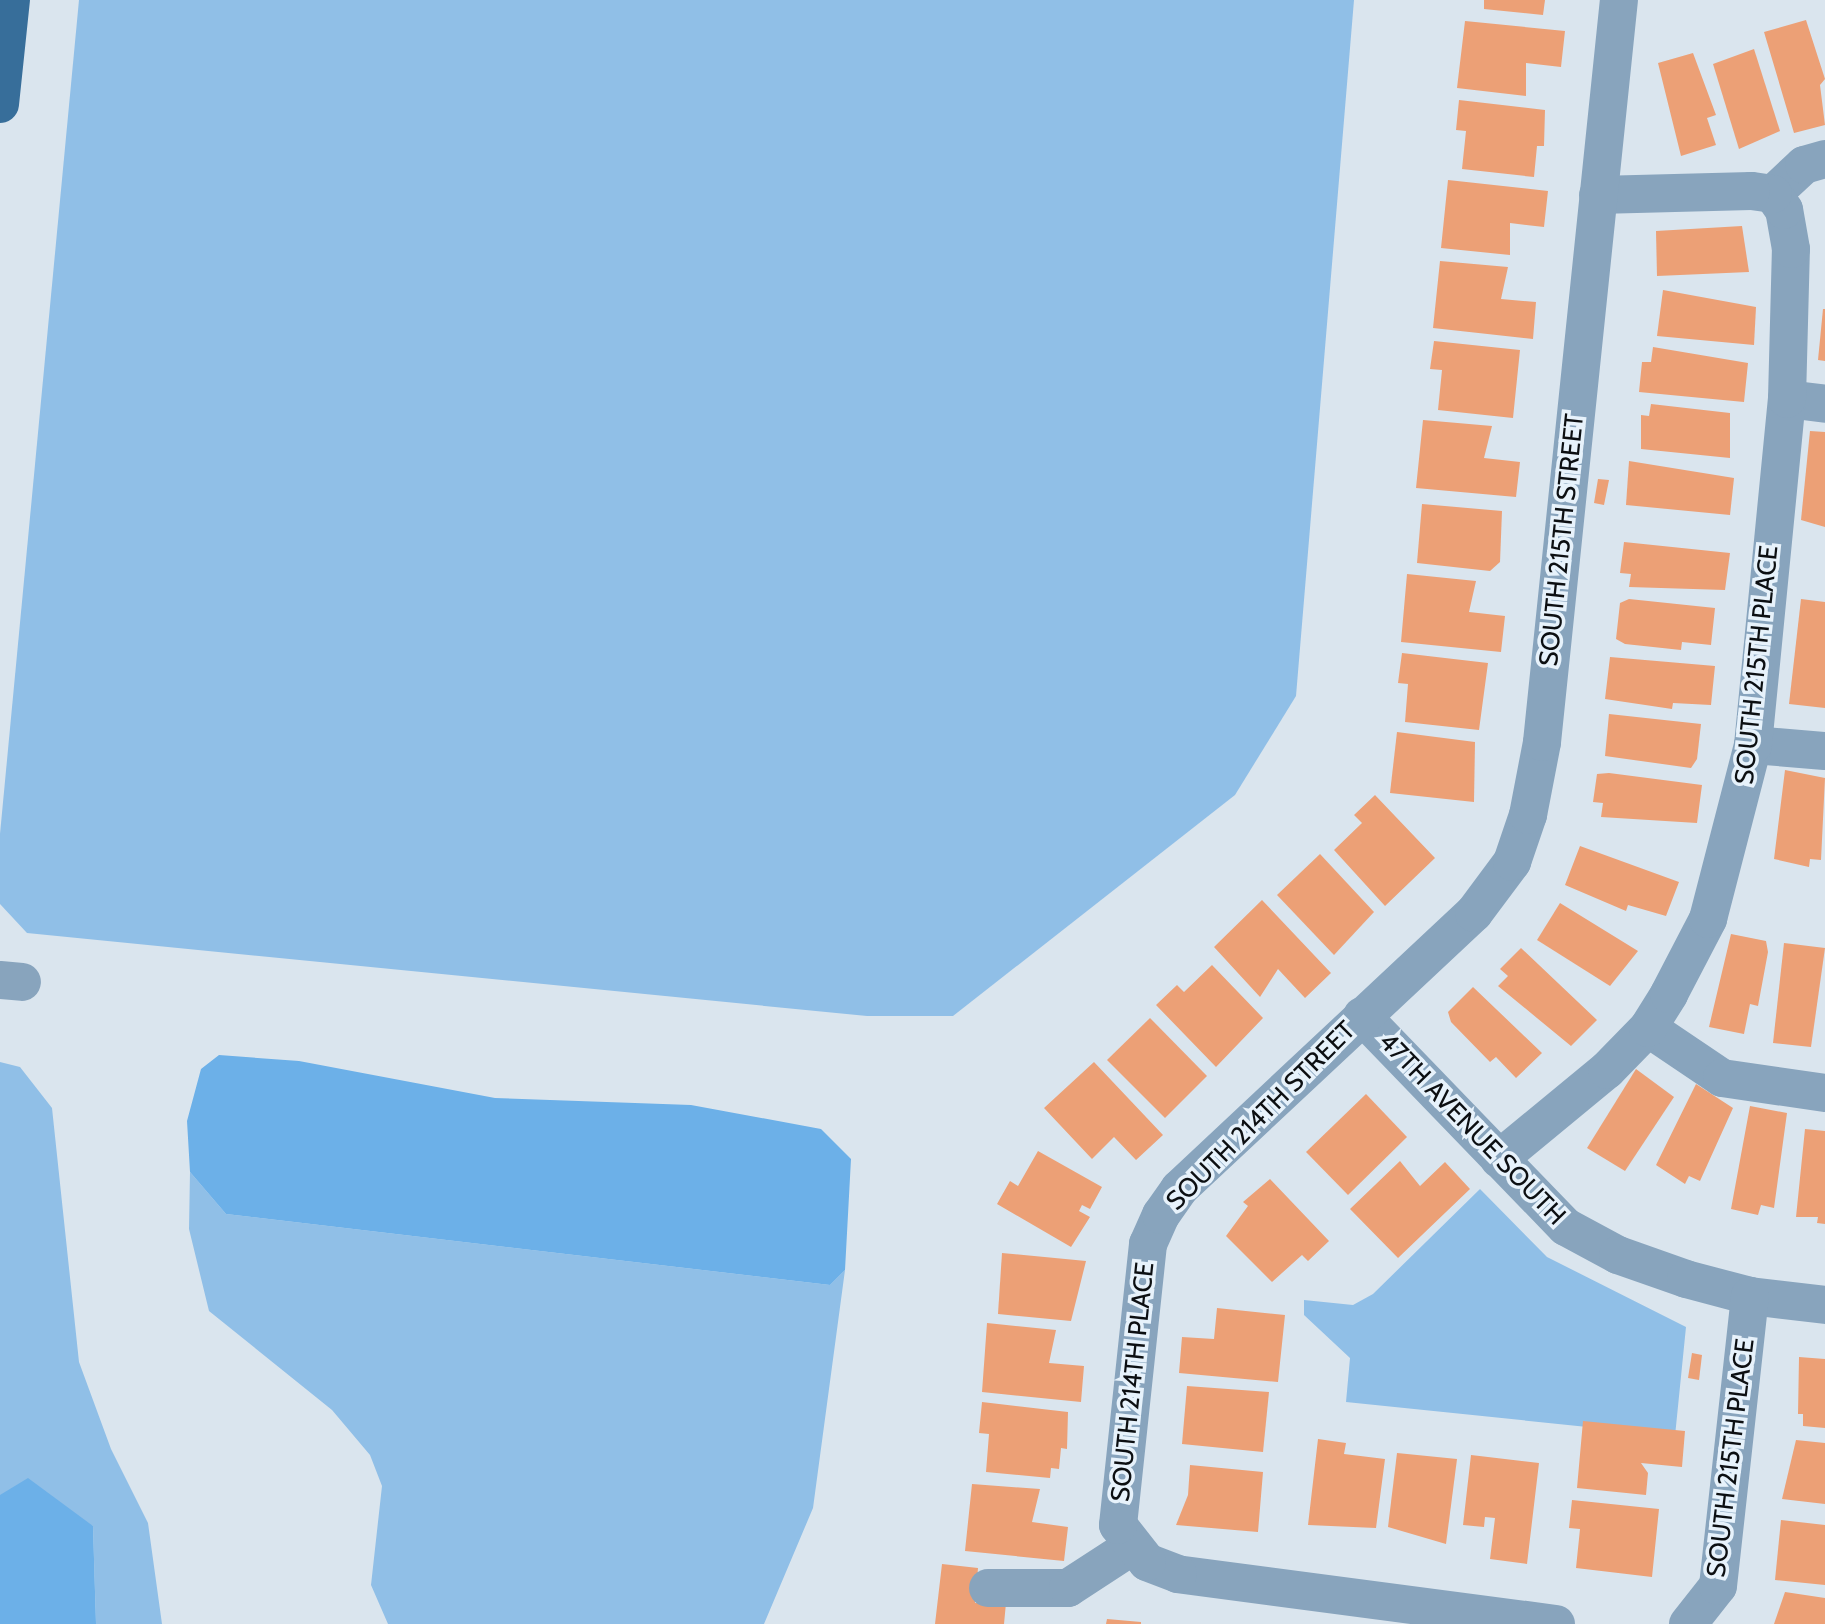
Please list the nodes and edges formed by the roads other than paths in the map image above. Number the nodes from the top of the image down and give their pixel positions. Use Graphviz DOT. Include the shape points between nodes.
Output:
graph roads {
  1 [pos="11,0"];
  2 [pos="1619,0"];
  3 [pos="0,104"];
  4 [pos="1825,159"];
  5 [pos="1598,195"];
  6 [pos="1779,202"];
  7 [pos="1787,400"];
  8 [pos="1825,404"];
  9 [pos="1753,745"];
  10 [pos="1825,751"];
  11 [pos="1362,1016"];
  12 [pos="1648,1028"];
  13 [pos="1825,1093"];
  14 [pos="1499,1159"];
  15 [pos="1161,1215"];
  16 [pos="1750,1296"];
  17 [pos="1825,1305"];
  18 [pos="1131,1547"];
  19 [pos="988,1588"];
  20 [pos="1694,1621"];
  21 [pos="1556,1624"];
  1 -- 3 [label="main road"];
  2 -- 5 [label="street, SOUTH 215TH STREET"];
  4 -- 6 [label="street" via="1804,165"];
  5 -- 6 [label="street"];
  5 -- 11 [label="street, SOUTH 215TH STREET" via="1542,743 1528,815 1512,862 1474,913"];
  6 -- 7 [label="street, SOUTH 215TH PLACE" via="1791,248"];
  7 -- 8 [label="street"];
  7 -- 9 [label="street, SOUTH 215TH PLACE"];
  9 -- 10 [label="street"];
  9 -- 12 [label="street, SOUTH 215TH PLACE" via="1708,919"];
  11 -- 14 [label="street, 47TH AVENUE SOUTH"];
  11 -- 15 [label="street, SOUTH 214TH STREET" via="1178,1189"];
  12 -- 13 [label="street" via="1722,1078"];
  12 -- 14 [label="street, SOUTH 215TH PLACE"];
  14 -- 16 [label="street, 47TH AVENUE SOUTH" via="1566,1227 1618,1255"];
  15 -- 18 [label="street, SOUTH 214TH PLACE" via="1148,1244 1118,1525"];
  16 -- 17 [label="street, 47TH AVENUE SOUTH"];
  16 -- 20 [label="street, SOUTH 215TH PLACE" via="1718,1587"];
  18 -- 19 [label="street" via="1068,1588"];
  18 -- 21 [label="street" via="1178,1574"];
}
